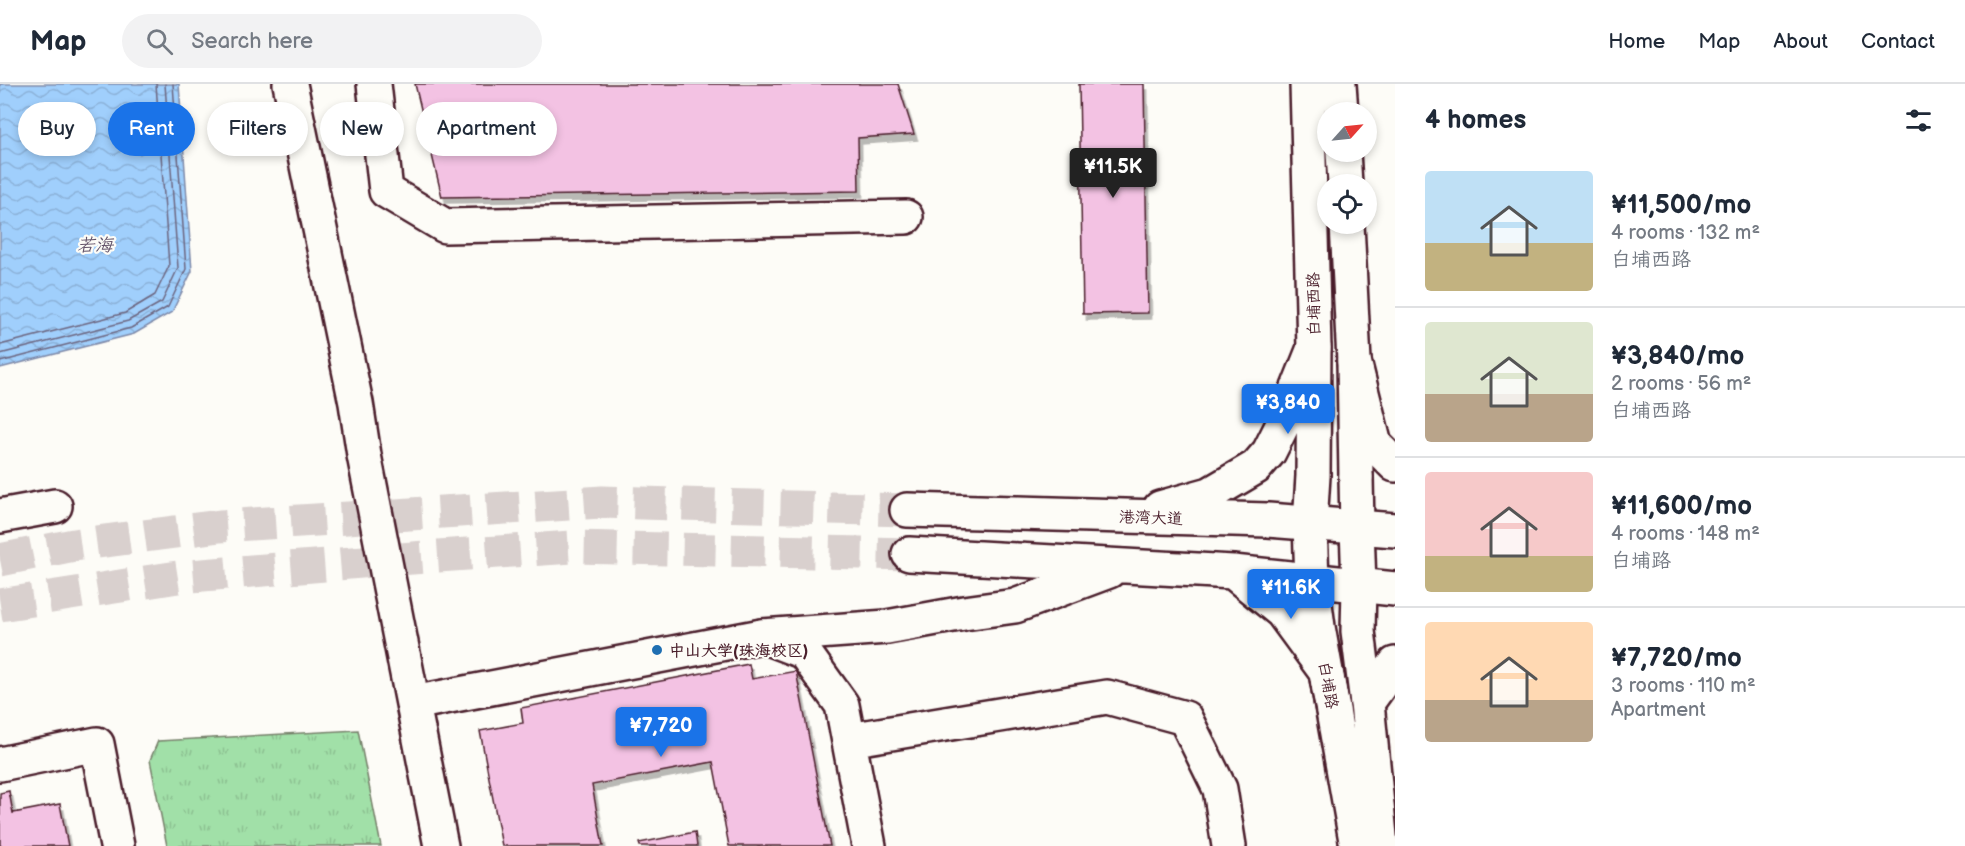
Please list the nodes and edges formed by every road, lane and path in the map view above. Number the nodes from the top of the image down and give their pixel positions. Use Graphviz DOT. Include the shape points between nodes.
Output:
graph roads {
  1 [pos="290,84"];
  2 [pos="374,84"];
  3 [pos="1307,84"];
  4 [pos="1339,84"];
  5 [pos="1340,102"];
  6 [pos="906,217"];
  7 [pos="1348,234"];
  8 [pos="1314,348"];
  9 [pos="1354,361"];
  10 [pos="1395,465"];
  11 [pos="55,506"];
  12 [pos="907,510"];
  13 [pos="0,516"];
  14 [pos="1130,517"];
  15 [pos="1310,524"];
  16 [pos="1356,527"];
  17 [pos="1395,530"];
  18 [pos="909,554"];
  19 [pos="1122,566"];
  20 [pos="1233,572"];
  21 [pos="1312,581"];
  22 [pos="1359,586"];
  23 [pos="1395,589"];
  24 [pos="762,636"];
  25 [pos="1395,664"];
  26 [pos="413,703"];
  27 [pos="1367,703"];
  28 [pos="1333,710"];
  29 [pos="849,740"];
  30 [pos="0,764"];
  31 [pos="117,846"];
  32 [pos="441,846"];
  33 [pos="869,846"];
  34 [pos="1229,846"];
  35 [pos="1357,846"];
  36 [pos="1381,846"];
  1 -- 26 [label="main road"];
  2 -- 6 [label="main road" via="386,191 445,226"];
  3 -- 8 [label="main road, 白埔西路"];
  4 -- 5 [label="main road"];
  7 -- 9 [label="main road"];
  8 -- 14 [label="main road" via="1286,418 1269,452 1256,467 1210,494"];
  8 -- 15 [label="main road, 白埔西路"];
  9 -- 10 [label="main road" via="1376,446"];
  9 -- 16 [label="main road"];
  11 -- 13 [label="main road"];
  12 -- 14 [label="main road, 港湾大道"];
  14 -- 15 [label="main road, 港湾大道"];
  15 -- 16 [label="main road, 港湾大道"];
  15 -- 21 [label="main road, 白埔路"];
  16 -- 17 [label="main road, 港湾大道"];
  16 -- 22 [label="main road"];
  18 -- 19 [label="main road"];
  19 -- 20 [label="main road"];
  19 -- 24 [label="main road" via="1015,606 887,627"];
  20 -- 21 [label="main road"];
  20 -- 28 [label="main road" via="1282,612 1326,672"];
  21 -- 22 [label="main road"];
  21 -- 28 [label="main road, 白埔路"];
  22 -- 23 [label="main road"];
  22 -- 27 [label="main road" via="1358,631"];
  24 -- 26 [label="main road"];
  24 -- 29 [label="main road" via="804,652 842,705"];
  25 -- 27 [label="main road"];
  26 -- 32 [label="main road"];
  27 -- 36 [label="main road"];
  28 -- 35 [label="main road, 白埔路"];
  29 -- 33 [label="main road"];
  29 -- 34 [label="main road" via="1107,697 1185,718 1220,789"];
  30 -- 31 [label="main road" via="97,744"];
}
